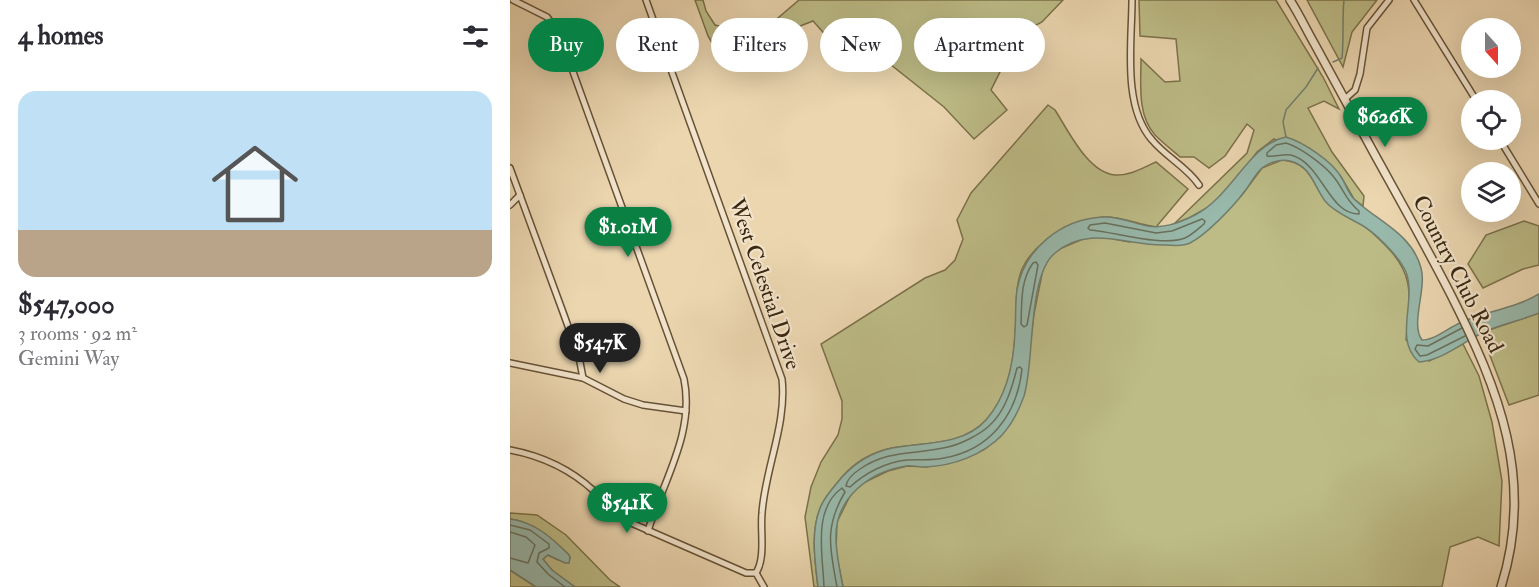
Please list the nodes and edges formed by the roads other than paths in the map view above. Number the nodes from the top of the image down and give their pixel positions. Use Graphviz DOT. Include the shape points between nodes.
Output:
graph roads {
  1 [pos="513,0"];
  2 [pos="646,0"];
  3 [pos="1132,0"];
  4 [pos="1290,0"];
  5 [pos="1389,0"];
  6 [pos="1414,0"];
  7 [pos="1470,90"];
  8 [pos="1345,99"];
  9 [pos="1506,150"];
  10 [pos="510,168"];
  11 [pos="1199,185"];
  12 [pos="520,195"];
  13 [pos="1539,204"];
  14 [pos="510,205"];
  15 [pos="510,363"];
  16 [pos="584,378"];
  17 [pos="686,411"];
  18 [pos="510,450"];
  19 [pos="648,531"];
  20 [pos="756,573"];
  21 [pos="764,587"];
  22 [pos="1501,587"];
  1 -- 17 [label="street" via="547,17 559,33 684,379"];
  2 -- 20 [label="street, West Celestial Drive" via="782,380 782,407 762,507 760,563"];
  3 -- 11 [label="street" via="1132,82 1141,124 1151,140"];
  4 -- 8 [label="street, Country Club Road"];
  5 -- 8 [label="street" via="1367,28 1360,74 1355,90"];
  6 -- 7 [label="street"];
  8 -- 22 [label="street, Country Club Road" via="1458,309 1501,409 1514,480 1513,526"];
  9 -- 13 [label="street"];
  10 -- 12 [label="street"];
  12 -- 14 [label="street"];
  12 -- 16 [label="street"];
  15 -- 16 [label="street"];
  16 -- 17 [label="street" via="624,399"];
  17 -- 19 [label="street" via="681,445"];
  18 -- 19 [label="street" via="568,471 616,513"];
  19 -- 20 [label="street" via="746,573"];
  20 -- 21 [label="street"];
}
